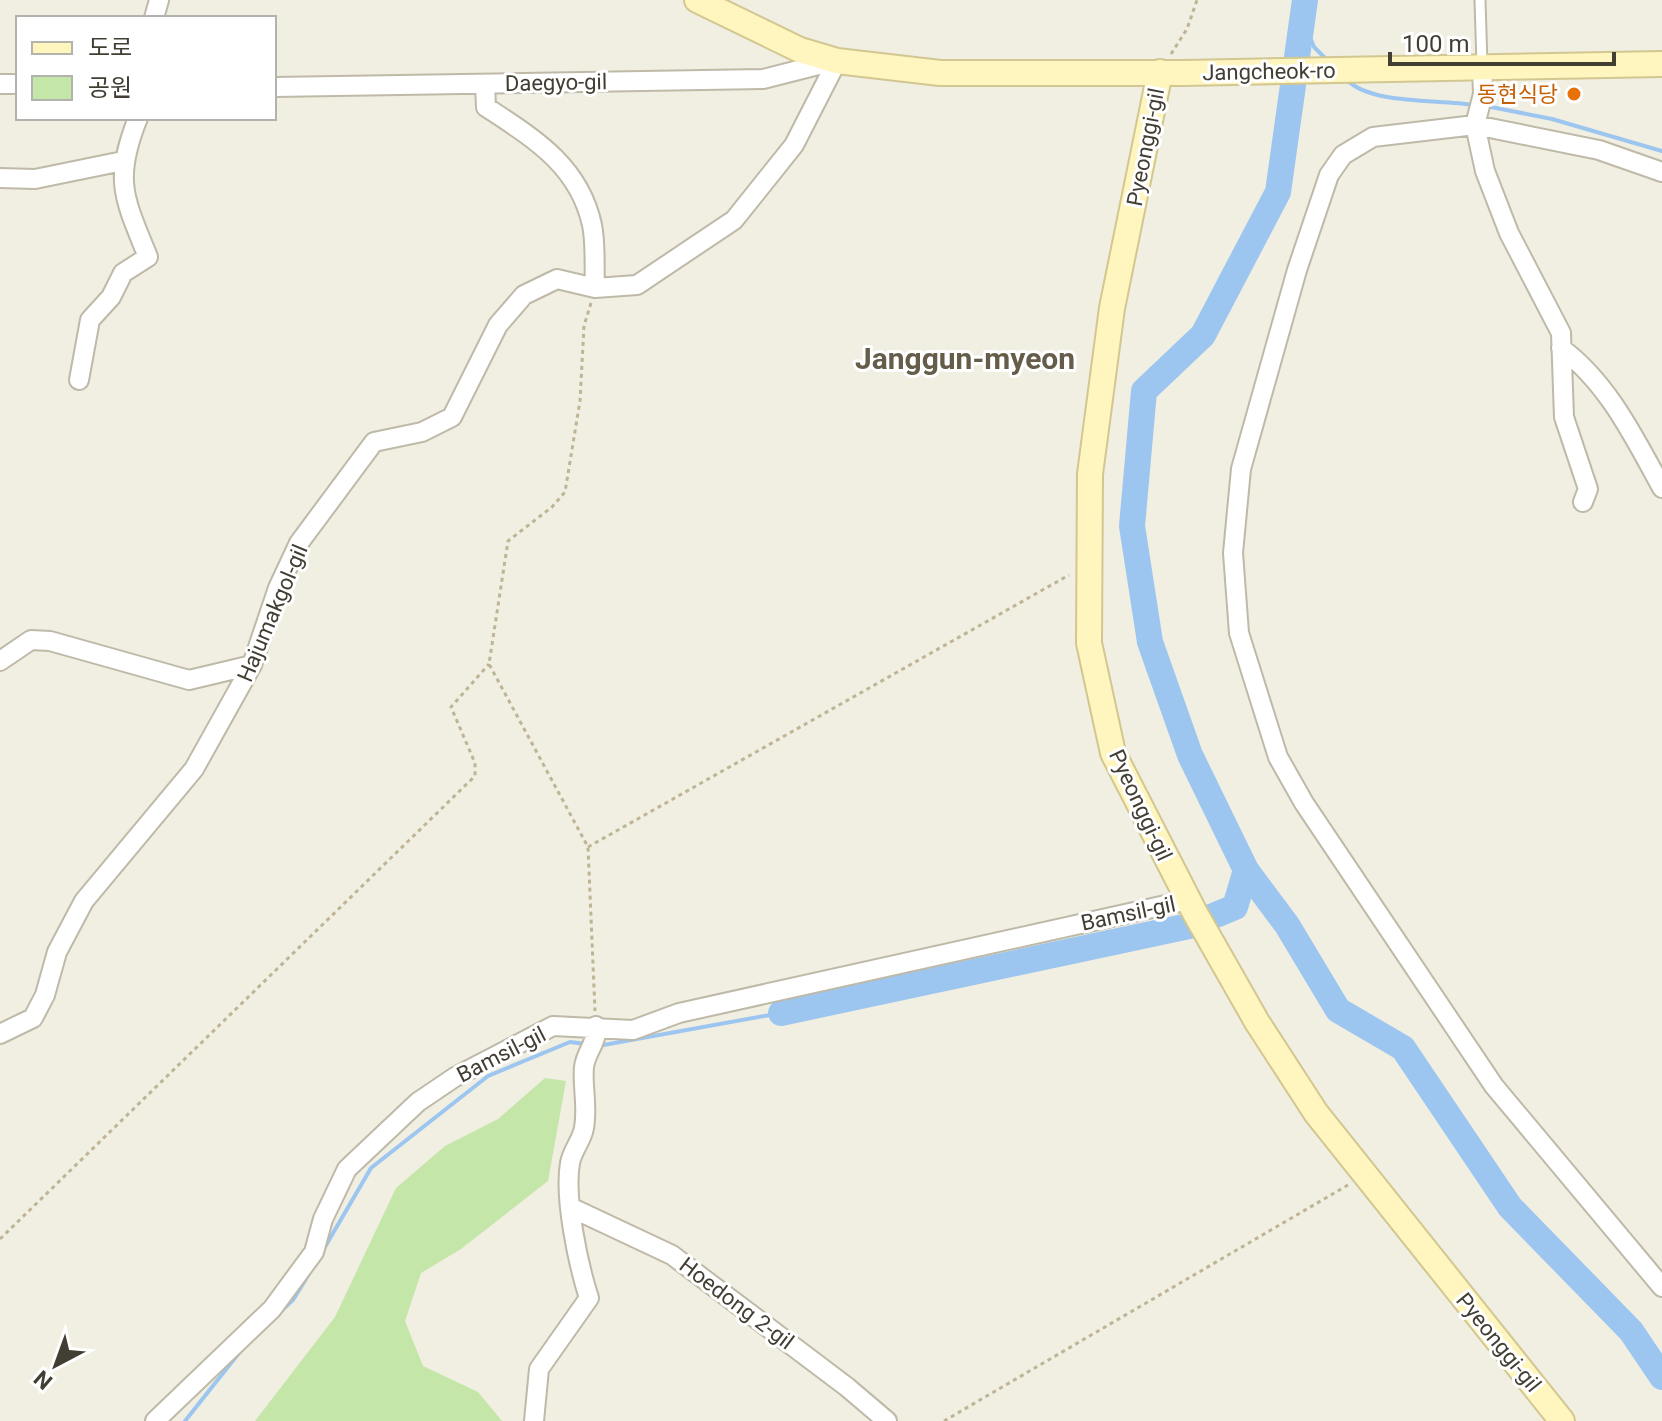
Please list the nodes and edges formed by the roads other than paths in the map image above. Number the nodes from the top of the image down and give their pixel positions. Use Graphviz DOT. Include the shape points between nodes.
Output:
graph roads {
  1 [pos="697,0"];
  2 [pos="1480,0"];
  3 [pos="837,61"];
  4 [pos="1662,64"];
  5 [pos="1476,66"];
  6 [pos="1171,73"];
  7 [pos="485,84"];
  8 [pos="276,87"];
  9 [pos="137,120"];
  10 [pos="1476,120"];
  11 [pos="123,161"];
  12 [pos="1662,172"];
  13 [pos="0,178"];
  14 [pos="595,288"];
  15 [pos="1561,348"];
  16 [pos="79,380"];
  17 [pos="1662,488"];
  18 [pos="1583,502"];
  19 [pos="0,661"];
  20 [pos="252,665"];
  21 [pos="1196,914"];
  22 [pos="597,1031"];
  23 [pos="0,1034"];
  24 [pos="572,1208"];
  25 [pos="1662,1287"];
  26 [pos="155,1421"];
  27 [pos="534,1421"];
  28 [pos="887,1421"];
  29 [pos="1562,1421"];
  1 -- 3 [label="main road, Jangcheok-ro" via="775,39"];
  2 -- 5 [label="lane"];
  3 -- 6 [label="main road, Jangcheok-ro" via="940,73"];
  3 -- 7 [label="street, Daegyo-gil" via="763,79"];
  3 -- 14 [label="street, Hajumakgol-gil" via="794,145 734,220 637,285"];
  4 -- 5 [label="main road, Jangcheok-ro"];
  5 -- 6 [label="main road, Jangcheok-ro"];
  5 -- 10 [label="street" via="1483,94"];
  6 -- 21 [label="main road, Pyeonggi-gil" via="1112,308 1090,474 1089,643 1113,753"];
  7 -- 8 [label="street, Daegyo-gil"];
  7 -- 14 [label="street" via="486,107 544,145 574,177 592,225"];
  9 -- 11 [label="street"];
  10 -- 12 [label="street" via="1599,150"];
  10 -- 15 [label="street" via="1494,196 1561,333"];
  10 -- 25 [label="street" via="1373,137 1343,155 1329,175 1241,469 1233,553 1239,633 1278,757 1304,803 1494,1086"];
  11 -- 13 [label="street" via="35,179"];
  11 -- 16 [label="street" via="121,180 128,207 148,257 123,273 90,320"];
  14 -- 20 [label="street, Hajumakgol-gil" via="557,279 524,295 498,325 452,417 422,432 374,442 299,543"];
  15 -- 17 [label="street" via="1582,363 1614,403"];
  15 -- 18 [label="street" via="1564,417 1588,489"];
  19 -- 20 [label="street" via="31,640 189,680"];
  20 -- 23 [label="street, Hajumakgol-gil" via="194,769 84,901 57,952 33,1018"];
  21 -- 22 [label="street, Bamsil-gil" via="679,1013 633,1030"];
  21 -- 29 [label="main road, Pyeonggi-gil" via="1316,1113"];
  22 -- 24 [label="street" via="587,1054 583,1132 570,1161"];
  22 -- 26 [label="street, Bamsil-gil" via="553,1026 418,1102 347,1169 314,1252 272,1309"];
  24 -- 27 [label="street" via="589,1298 539,1369"];
  24 -- 28 [label="street, Hoedong 2-gil" via="672,1255"];
}
